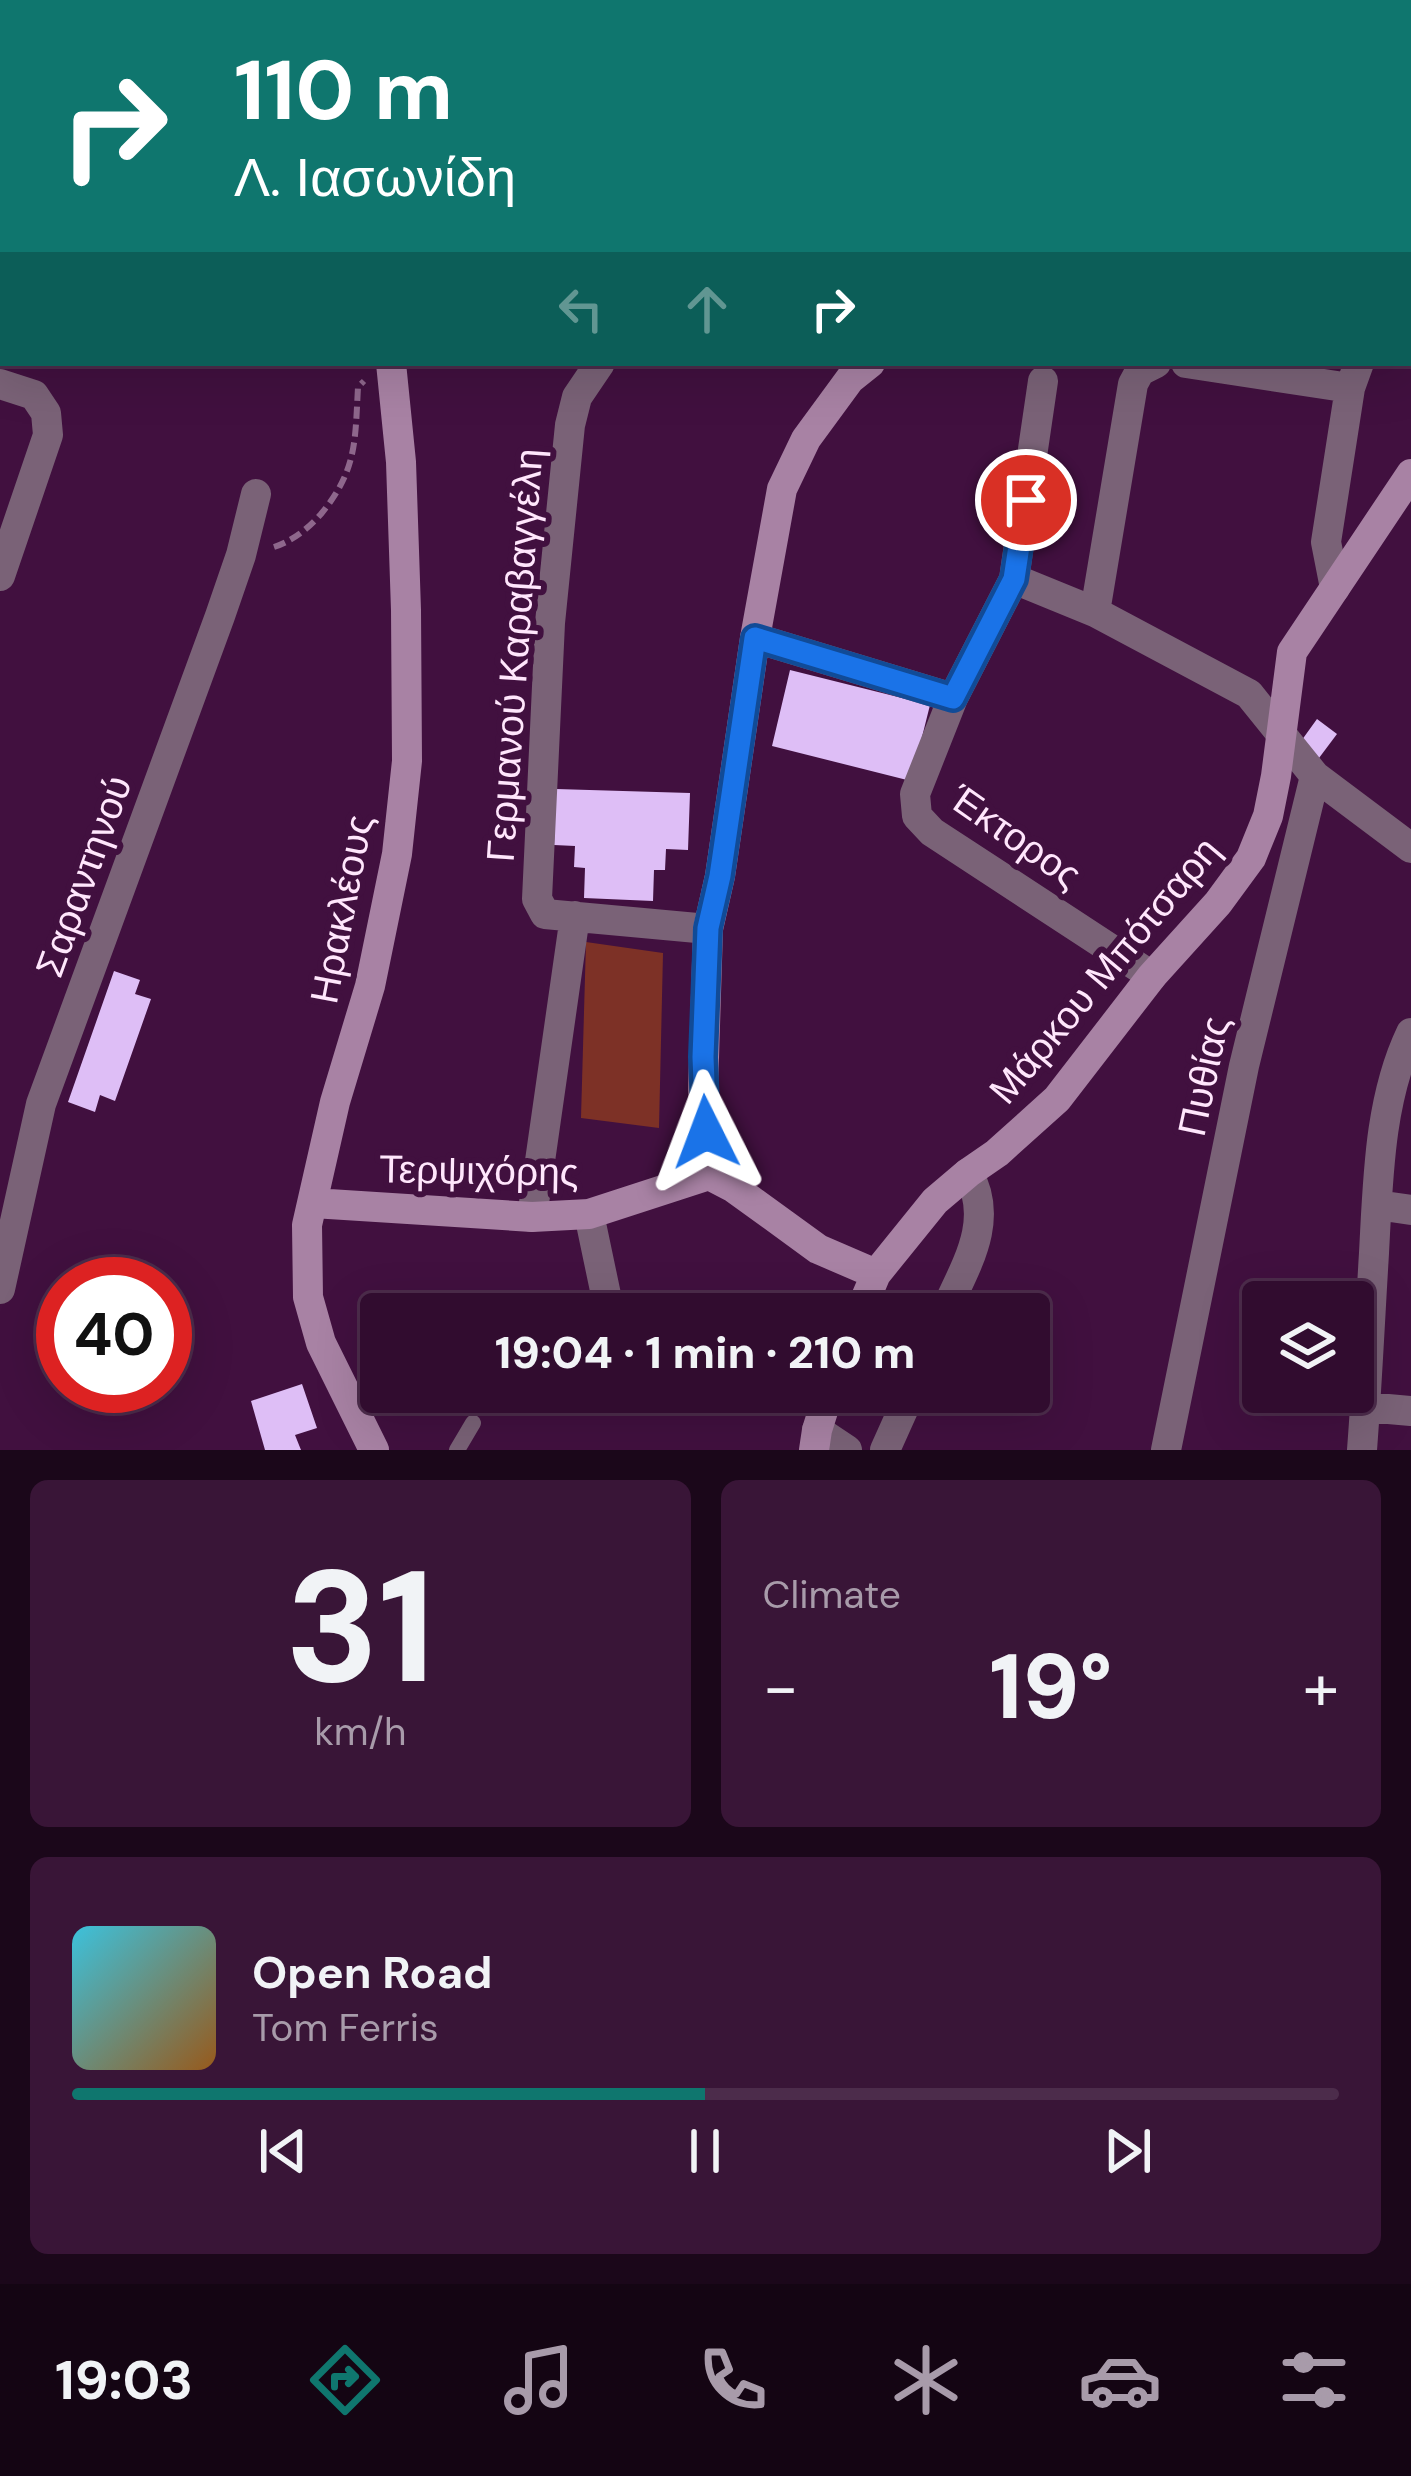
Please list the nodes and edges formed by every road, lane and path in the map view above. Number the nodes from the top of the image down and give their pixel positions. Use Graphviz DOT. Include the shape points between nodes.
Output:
graph roads {
  1 [pos="598,366"];
  2 [pos="867,366"];
  3 [pos="1228,366"];
  4 [pos="1148,367"];
  5 [pos="380,369"];
  6 [pos="1354,375"];
  7 [pos="1043,380"];
  8 [pos="0,384"];
  9 [pos="1411,474"];
  10 [pos="256,494"];
  11 [pos="241,555"];
  12 [pos="0,576"];
  13 [pos="1014,579"];
  14 [pos="1334,587"];
  15 [pos="1095,612"];
  16 [pos="755,638"];
  17 [pos="953,698"];
  18 [pos="1280,731"];
  19 [pos="1315,776"];
  20 [pos="1411,848"];
  21 [pos="575,916"];
  22 [pos="708,928"];
  23 [pos="1152,976"];
  24 [pos="1410,1036"];
  25 [pos="968,1173"];
  26 [pos="709,1174"];
  27 [pos="313,1203"];
  28 [pos="1377,1205"];
  29 [pos="1411,1210"];
  30 [pos="589,1214"];
  31 [pos="532,1217"];
  32 [pos="876,1274"];
  33 [pos="1373,1281"];
  34 [pos="0,1288"];
  35 [pos="606,1293"];
  36 [pos="868,1293"];
  37 [pos="952,1293"];
  38 [pos="1374,1408"];
  39 [pos="1411,1411"];
  40 [pos="902,1413"];
  41 [pos="1366,1413"];
  42 [pos="473,1424"];
  43 [pos="816,1440"];
  44 [pos="374,1450"];
  45 [pos="457,1450"];
  46 [pos="847,1450"];
  47 [pos="885,1450"];
  48 [pos="1166,1450"];
  49 [pos="1363,1450"];
  1 -- 21 [label="street, Γερμανού Καραβαγγέλη" via="570,424 536,878 545,914"];
  2 -- 16 [label="street" via="806,439 782,489"];
  3 -- 6 [label="street"];
  4 -- 15 [label="street" via="1133,384"];
  5 -- 11 [label="path" via="358,387 354,449 335,496 282,545"];
  5 -- 27 [label="street, Ηρακλέους" via="401,462 407,760 375,964"];
  6 -- 14 [label="street" via="1326,542"];
  7 -- 13 [label="street, Έκτορος"];
  8 -- 12 [label="street" via="34,395 48,435"];
  9 -- 14 [label="street, Μάρκου Μπότσαρη"];
  10 -- 11 [label="street, Σαραντηνού"];
  11 -- 34 [label="street, Σαραντηνού" via="41,1104"];
  13 -- 15 [label="street"];
  13 -- 17 [label="street, Έκτορος"];
  14 -- 18 [label="street, Μάρκου Μπότσαρη" via="1292,652"];
  15 -- 18 [label="street" via="1250,694"];
  16 -- 17 [label="street"];
  16 -- 22 [label="street"];
  17 -- 23 [label="street, Έκτορος" via="915,794 917,816"];
  18 -- 19 [label="street"];
  18 -- 23 [label="street, Μάρκου Μπότσαρη" via="1268,816 1251,858"];
  19 -- 20 [label="street"];
  19 -- 48 [label="street, Πυθίας" via="1244,1066"];
  21 -- 22 [label="street"];
  21 -- 31 [label="street"];
  22 -- 26 [label="street"];
  23 -- 25 [label="street, Μάρκου Μπότσαρη" via="1057,1100"];
  24 -- 28 [label="street" via="1394,1075"];
  25 -- 32 [label="street, Μάρκου Μπότσαρη"];
  25 -- 37 [label="street" via="980,1225"];
  26 -- 30 [label="street, Τερψιχόρης"];
  26 -- 32 [label="street" via="818,1249"];
  27 -- 31 [label="street, Τερψιχόρης"];
  27 -- 44 [label="street, Ηρακλέους" via="308,1297 321,1343"];
  28 -- 29 [label="street"];
  28 -- 33 [label="street"];
  30 -- 31 [label="street, Τερψιχόρης"];
  30 -- 35 [label="street"];
  32 -- 36 [label="street, Μάρκου Μπότσαρη"];
  38 -- 39 [label="street"];
  40 -- 47 [label="street"];
  41 -- 49 [label="street"];
  42 -- 45 [label="lane"];
  43 -- 46 [label="street"];
}
